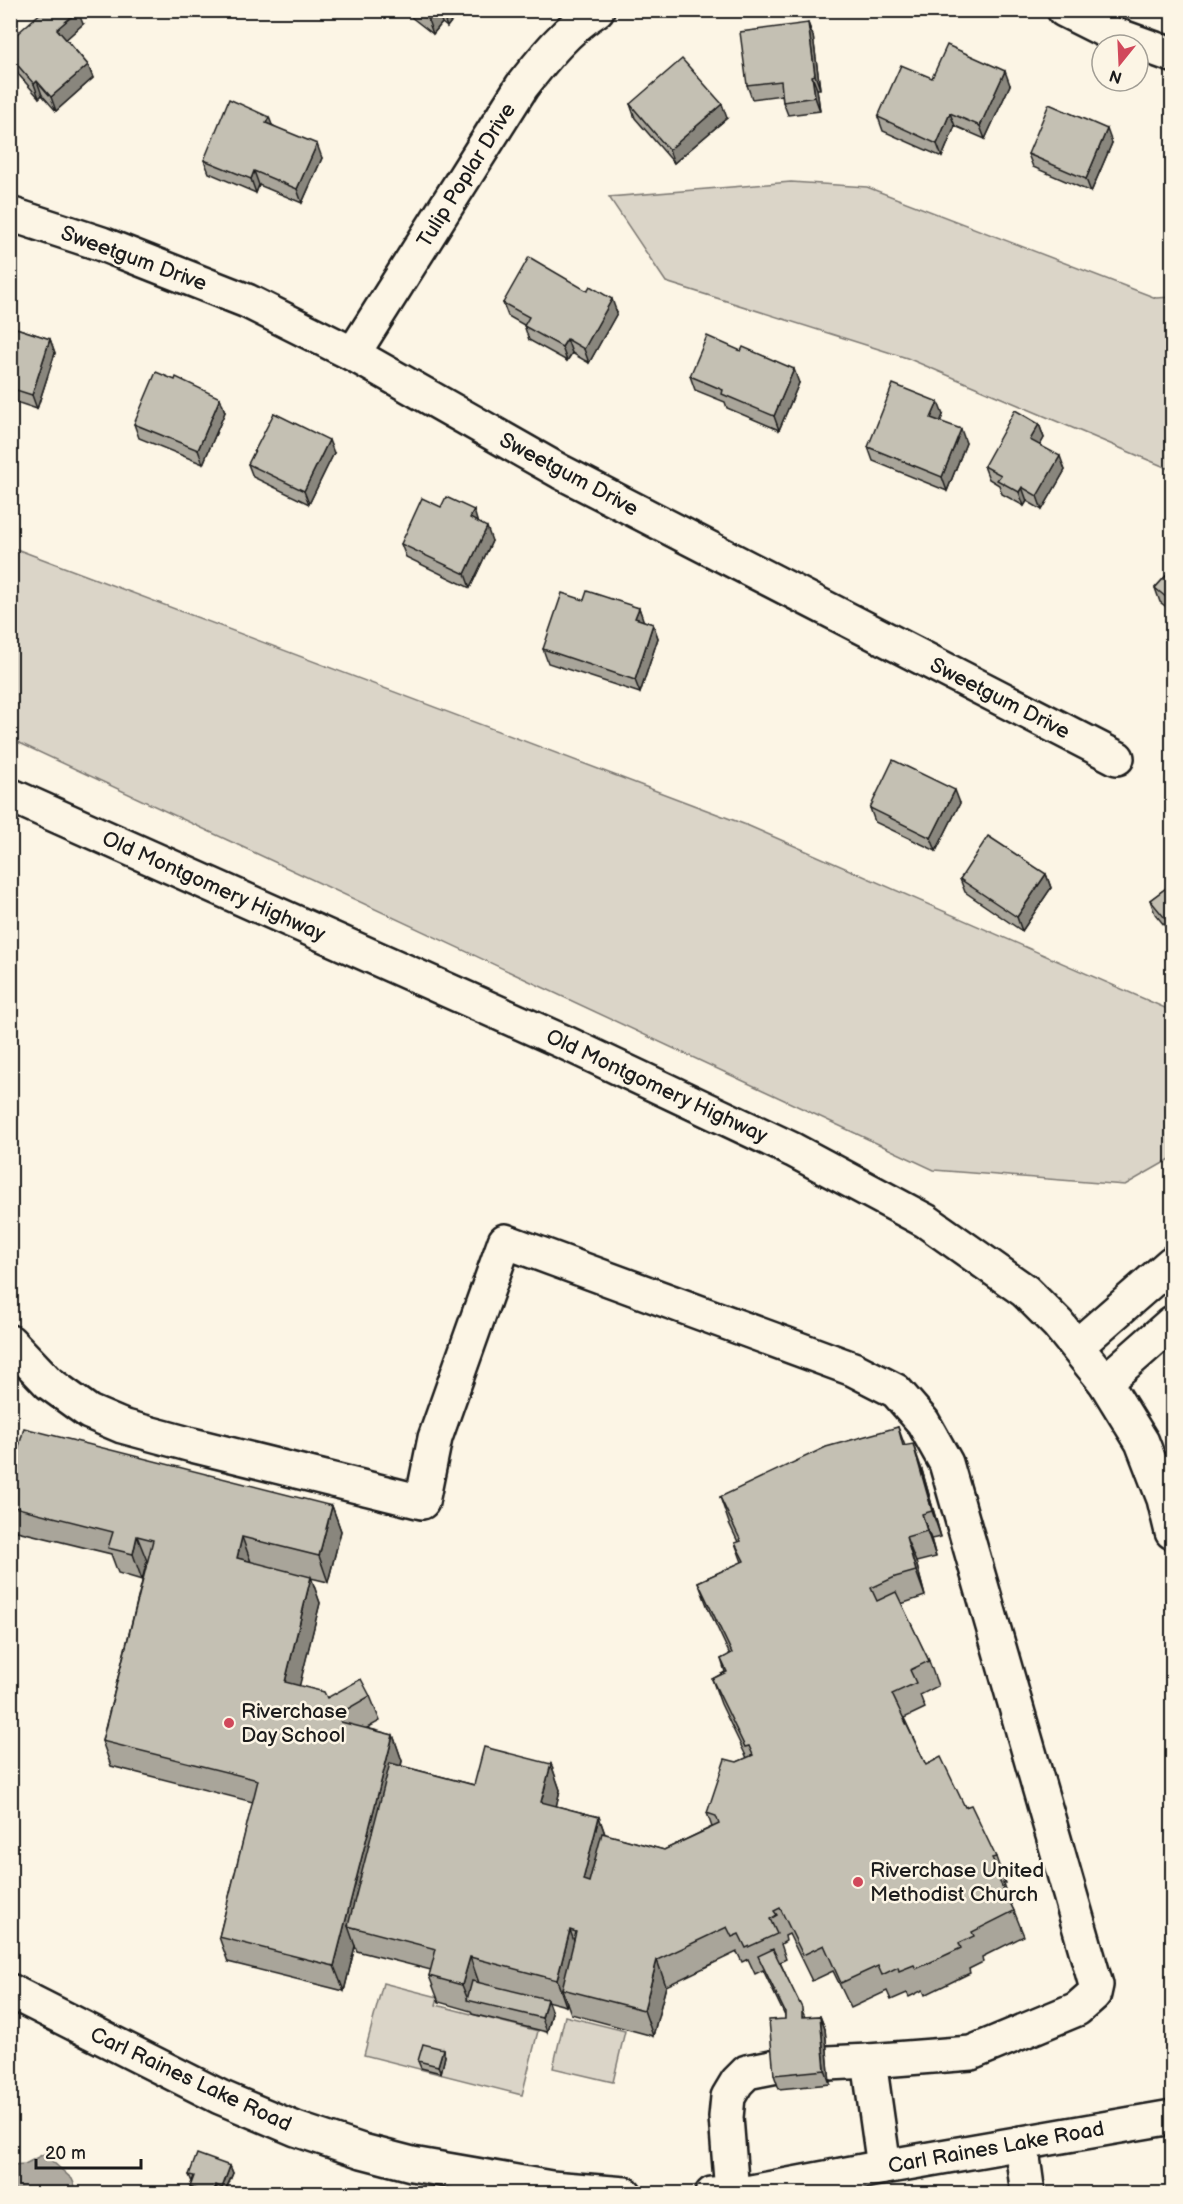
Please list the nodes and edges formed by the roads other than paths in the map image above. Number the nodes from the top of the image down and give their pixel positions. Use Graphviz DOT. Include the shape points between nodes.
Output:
graph roads {
  1 [pos="597,10"];
  2 [pos="1064,10"];
  3 [pos="1173,55"];
  4 [pos="10,214"];
  5 [pos="353,354"];
  6 [pos="1117,758"];
  7 [pos="10,795"];
  8 [pos="1173,1263"];
  9 [pos="1173,1323"];
  10 [pos="1077,1346"];
  11 [pos="15,1357"];
  12 [pos="1105,1382"];
  13 [pos="1173,1532"];
  14 [pos="10,1991"];
  15 [pos="869,2061"];
  16 [pos="828,2063"];
  17 [pos="777,2066"];
  18 [pos="1173,2117"];
  19 [pos="1021,2143"];
  20 [pos="884,2167"];
  21 [pos="625,2193"];
  22 [pos="722,2193"];
  23 [pos="1028,2193"];
  1 -- 5 [label="street, Tulip Poplar Drive" via="571,30 522,86"];
  2 -- 3 [label="street" via="1108,32"];
  4 -- 5 [label="street, Sweetgum Drive" via="102,244 248,301"];
  5 -- 6 [label="street, Sweetgum Drive" via="561,472"];
  7 -- 10 [label="street, Old Montgomery Highway" via="566,1043 862,1185 926,1221 1000,1272 1025,1291"];
  8 -- 10 [label="street"];
  9 -- 12 [label="street"];
  10 -- 12 [label="street, Old Montgomery Highway"];
  11 -- 15 [label="street" via="89,1412 122,1426 422,1502 435,1438 505,1241 853,1370 896,1391 923,1422 946,1463 1096,1985 1094,1994 1077,2008 971,2053"];
  12 -- 13 [label="street, Old Montgomery Highway" via="1142,1442"];
  14 -- 21 [label="street, Carl Raines Lake Road" via="220,2097 362,2151 412,2164 551,2188"];
  15 -- 16 [label="street"];
  15 -- 20 [label="street"];
  17 -- 22 [label="street" via="747,2072 728,2097"];
  18 -- 19 [label="street, Carl Raines Lake Road"];
  19 -- 20 [label="street, Carl Raines Lake Road"];
  19 -- 23 [label="street"];
  20 -- 22 [label="street, Carl Raines Lake Road" via="752,2192"];
}
